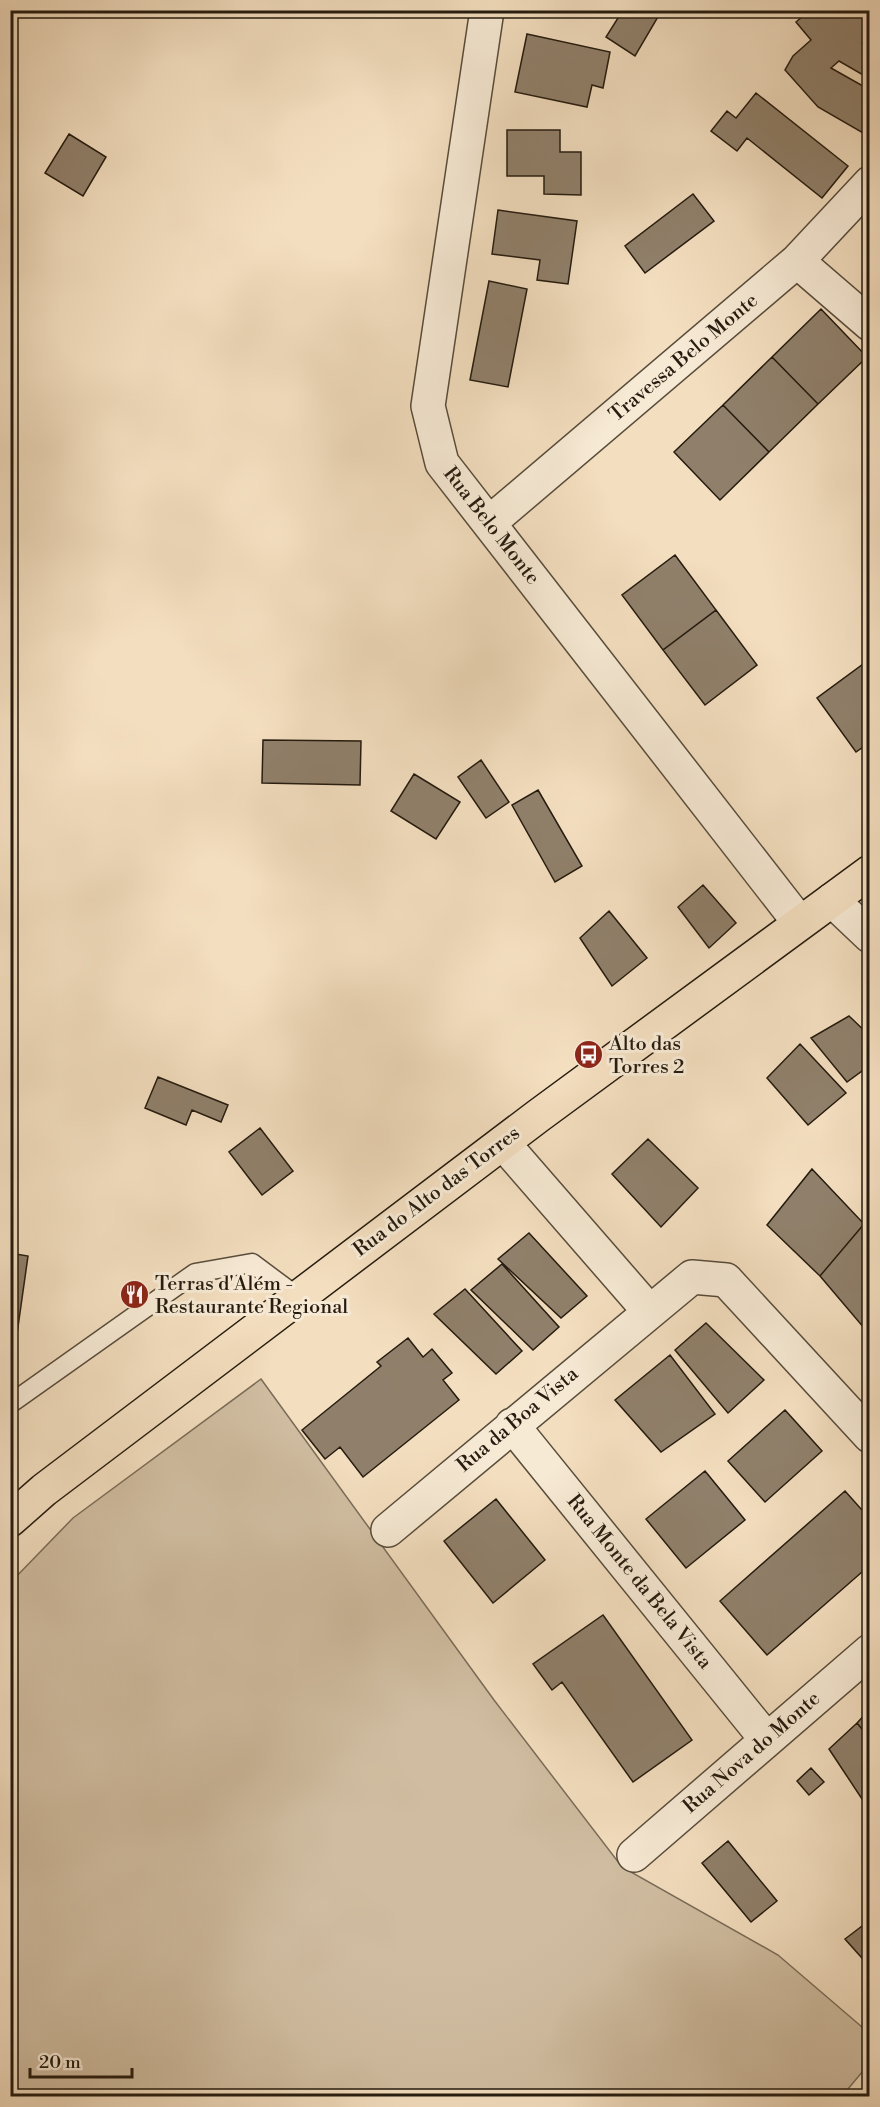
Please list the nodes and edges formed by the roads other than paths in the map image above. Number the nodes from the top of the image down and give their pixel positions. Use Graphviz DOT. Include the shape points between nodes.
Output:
graph roads {
  1 [pos="486,10"];
  2 [pos="870,183"];
  3 [pos="797,261"];
  4 [pos="870,324"];
  5 [pos="489,524"];
  6 [pos="870,872"];
  7 [pos="832,900"];
  8 [pos="799,922"];
  9 [pos="870,936"];
  10 [pos="503,1143"];
  11 [pos="298,1298"];
  12 [pos="649,1311"];
  13 [pos="10,1404"];
  14 [pos="512,1425"];
  15 [pos="870,1436"];
  16 [pos="10,1520"];
  17 [pos="388,1530"];
  18 [pos="870,1651"];
  19 [pos="767,1740"];
  20 [pos="634,1855"];
  1 -- 5 [label="street, Rua Belo Monte" via="428,406 442,463"];
  2 -- 3 [label="street, Travessa Belo Monte"];
  3 -- 4 [label="street"];
  3 -- 5 [label="street, Travessa Belo Monte"];
  5 -- 8 [label="street, Rua Belo Monte"];
  6 -- 7 [label="main road, Rua do Alto das Torres"];
  7 -- 8 [label="main road, Rua do Alto das Torres"];
  7 -- 9 [label="street"];
  8 -- 10 [label="main road, Rua do Alto das Torres"];
  10 -- 11 [label="main road, Rua do Alto das Torres"];
  10 -- 12 [label="street"];
  11 -- 13 [label="lane" via="252,1263 195,1273"];
  11 -- 16 [label="main road, Rua do Alto das Torres" via="44,1490"];
  12 -- 14 [label="street, Rua da Boa Vista"];
  12 -- 15 [label="street, Rua da Boa Vista" via="692,1277 726,1280"];
  14 -- 17 [label="street, Rua da Boa Vista"];
  14 -- 19 [label="street, Rua Monte da Bela Vista"];
  18 -- 19 [label="street, Rua Nova do Monte"];
  19 -- 20 [label="street, Rua Nova do Monte"];
}
